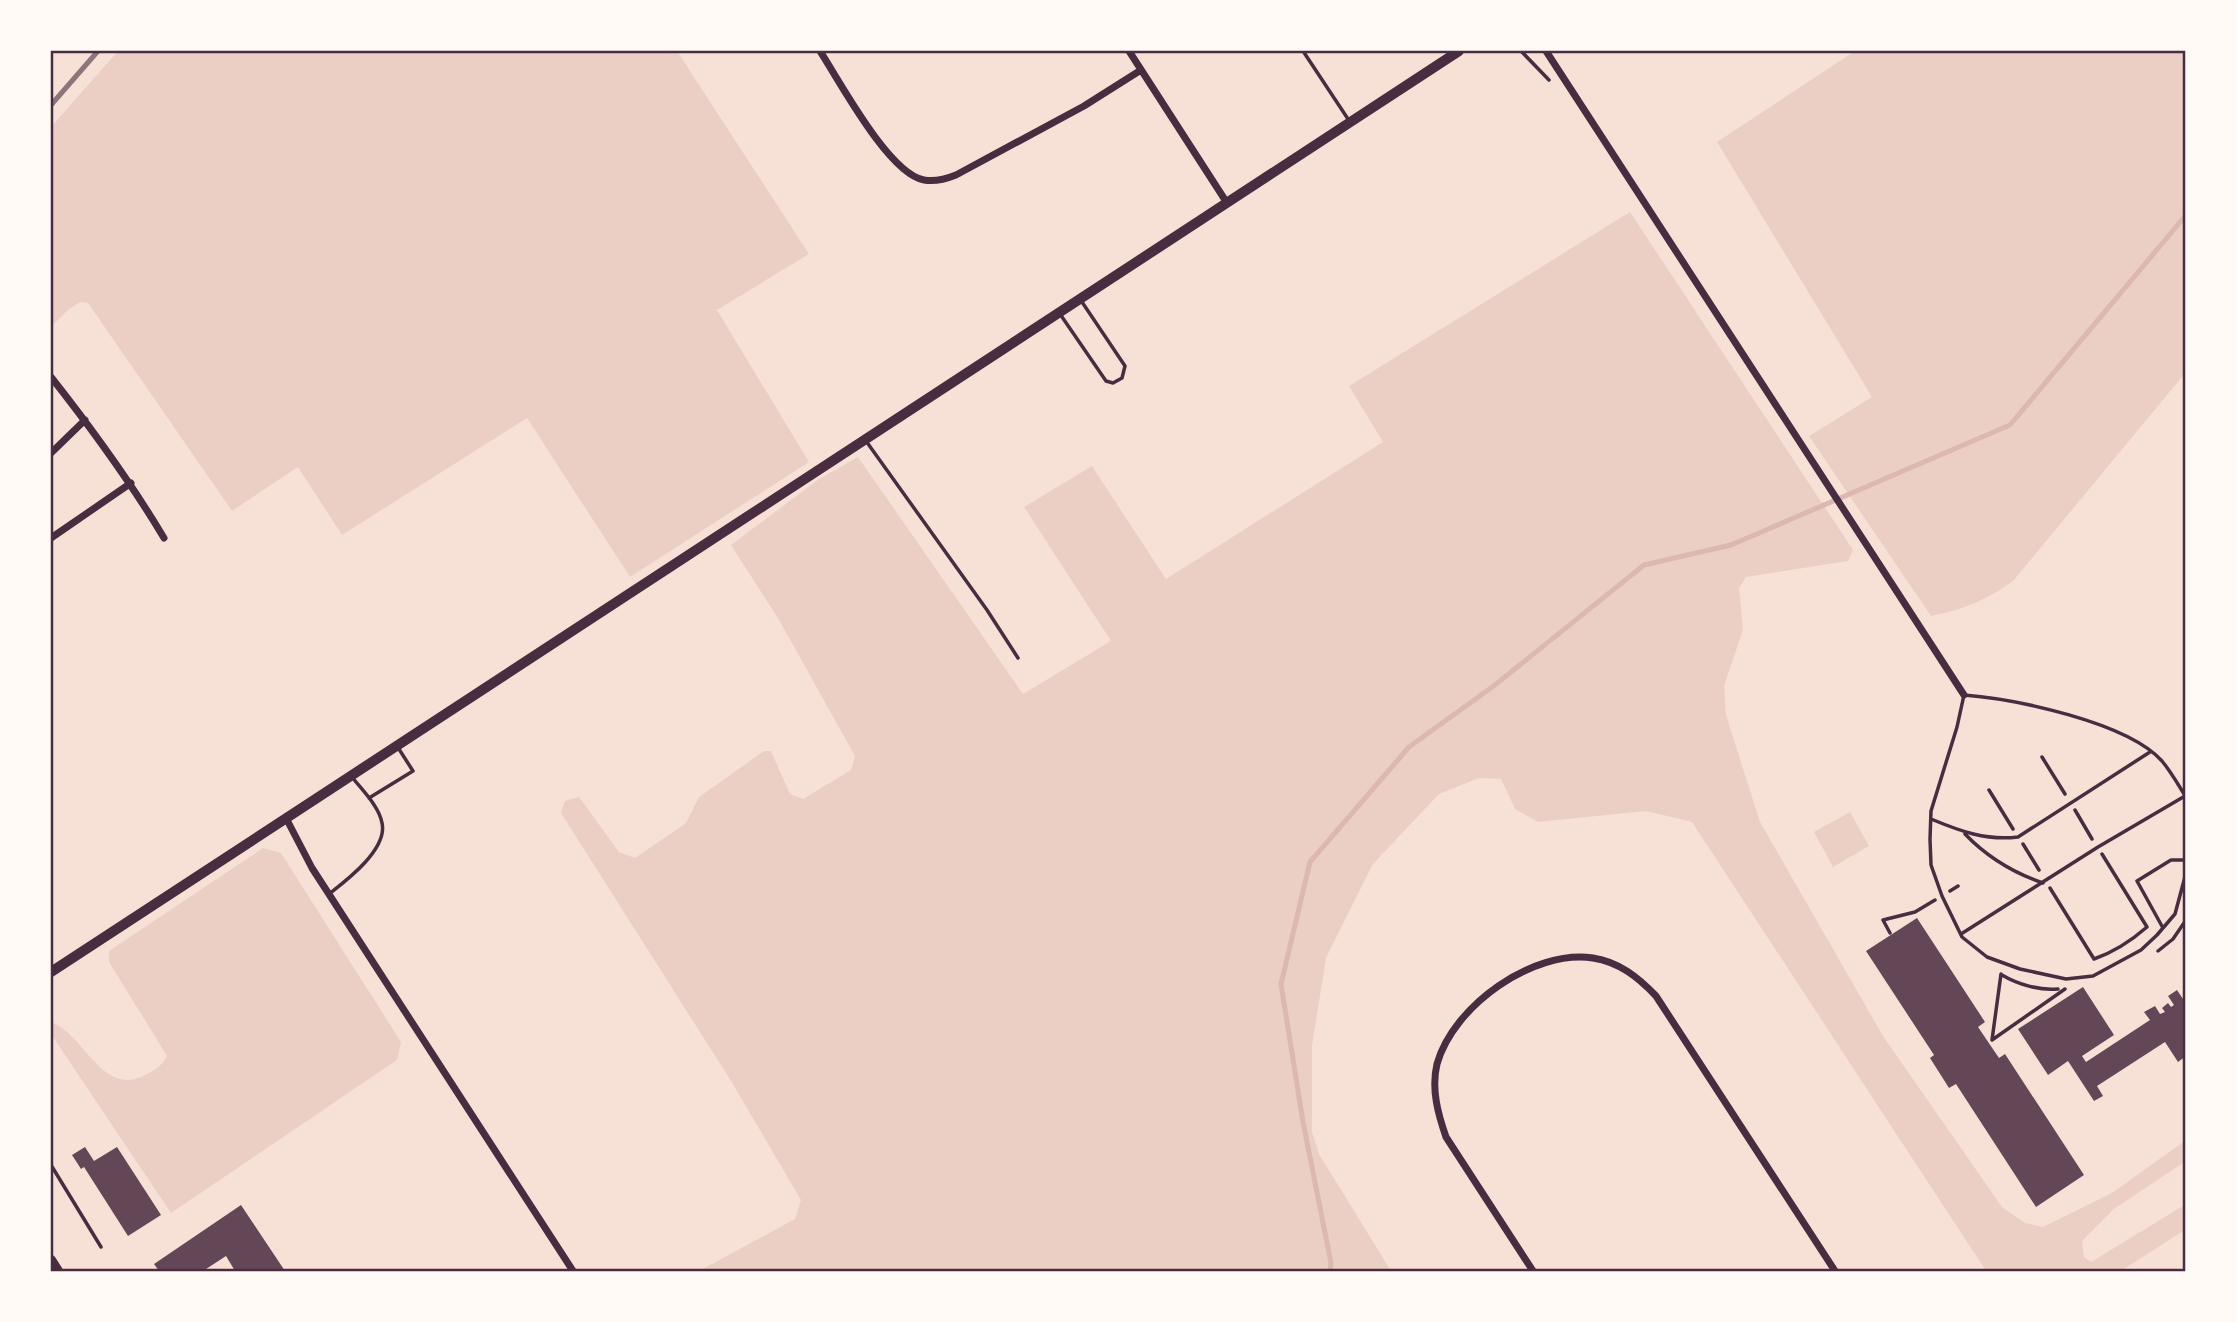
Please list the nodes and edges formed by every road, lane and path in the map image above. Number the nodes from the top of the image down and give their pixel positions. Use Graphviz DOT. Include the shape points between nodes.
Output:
graph roads {
  1 [pos="820,51"];
  2 [pos="1129,51"];
  3 [pos="1303,51"];
  4 [pos="1460,51"];
  5 [pos="1521,51"];
  6 [pos="1546,51"];
  7 [pos="1141,70"];
  8 [pos="1553,85"];
  9 [pos="1350,122"];
  10 [pos="1227,203"];
  11 [pos="1080,299"];
  12 [pos="1059,312"];
  13 [pos="51,377"];
  14 [pos="85,419"];
  15 [pos="864,440"];
  16 [pos="51,453"];
  17 [pos="131,483"];
  18 [pos="51,538"];
  19 [pos="164,538"];
  20 [pos="1018,659"];
  21 [pos="1964,695"];
  22 [pos="397,746"];
  23 [pos="2150,752"];
  24 [pos="351,776"];
  25 [pos="2186,797"];
  26 [pos="369,798"];
  27 [pos="286,818"];
  28 [pos="1931,819"];
  29 [pos="1964,833"];
  30 [pos="2186,860"];
  31 [pos="2186,873"];
  32 [pos="2043,883"];
  33 [pos="1958,886"];
  34 [pos="1931,893"];
  35 [pos="329,894"];
  36 [pos="1942,896"];
  37 [pos="1935,900"];
  38 [pos="2163,928"];
  39 [pos="1891,933"];
  40 [pos="1961,934"];
  41 [pos="51,971"];
  42 [pos="2001,974"];
  43 [pos="51,1165"];
  44 [pos="101,1247"];
  45 [pos="51,1260"];
  46 [pos="58,1271"];
  47 [pos="573,1271"];
  48 [pos="1533,1271"];
  49 [pos="1835,1271"];
  1 -- 7 [label="street" via="887,154 924,180 956,175"];
  2 -- 7 [label="street"];
  3 -- 9 [label="lane"];
  4 -- 9 [label="main road"];
  5 -- 8 [label="path"];
  6 -- 21 [label="street"];
  7 -- 10 [label="street"];
  9 -- 10 [label="main road"];
  10 -- 11 [label="main road"];
  11 -- 12 [label="main road"];
  11 -- 12 [label="lane" via="1125,366 1122,378 1106,381"];
  12 -- 15 [label="main road"];
  13 -- 14 [label="street"];
  14 -- 16 [label="street"];
  14 -- 17 [label="street"];
  15 -- 20 [label="lane"];
  15 -- 22 [label="main road"];
  17 -- 18 [label="street"];
  17 -- 19 [label="street"];
  21 -- 23 [label="lane" via="2089,720 2129,736"];
  21 -- 28 [label="lane"];
  22 -- 24 [label="main road"];
  22 -- 26 [label="lane" via="413,771"];
  23 -- 25 [label="lane" via="2161,760"];
  23 -- 29 [label="lane" via="2018,837 1999,840"];
  24 -- 26 [label="lane"];
  24 -- 27 [label="main road"];
  25 -- 32 [label="lane"];
  26 -- 35 [label="lane" via="383,834 356,873"];
  27 -- 35 [label="street"];
  27 -- 41 [label="main road"];
  28 -- 29 [label="lane"];
  28 -- 36 [label="lane" via="1931,864"];
  29 -- 32 [label="lane" via="1982,851"];
  30 -- 38 [label="lane" via="2171,859 2137,881"];
  31 -- 38 [label="lane" via="2175,914"];
  32 -- 40 [label="lane"];
  33 -- 36 [label="path"];
  34 -- 37 [label="path"];
  35 -- 47 [label="street"];
  36 -- 37 [label="path"];
  36 -- 40 [label="lane"];
  37 -- 39 [label="path" via="1915,912 1883,920"];
  38 -- 40 [label="lane" via="2141,950 2097,974 2066,979 1987,957"];
  42 -- 42 [label="path" via="1992,1040 2067,988 2048,990"];
  43 -- 44 [label="lane"];
  45 -- 46 [label="main road"];
  48 -- 49 [label="street" via="1446,1137 1438,1114 1437,1066 1458,1022 1477,1003 1508,981 1551,960 1573,956 1619,966 1656,996"];
}
